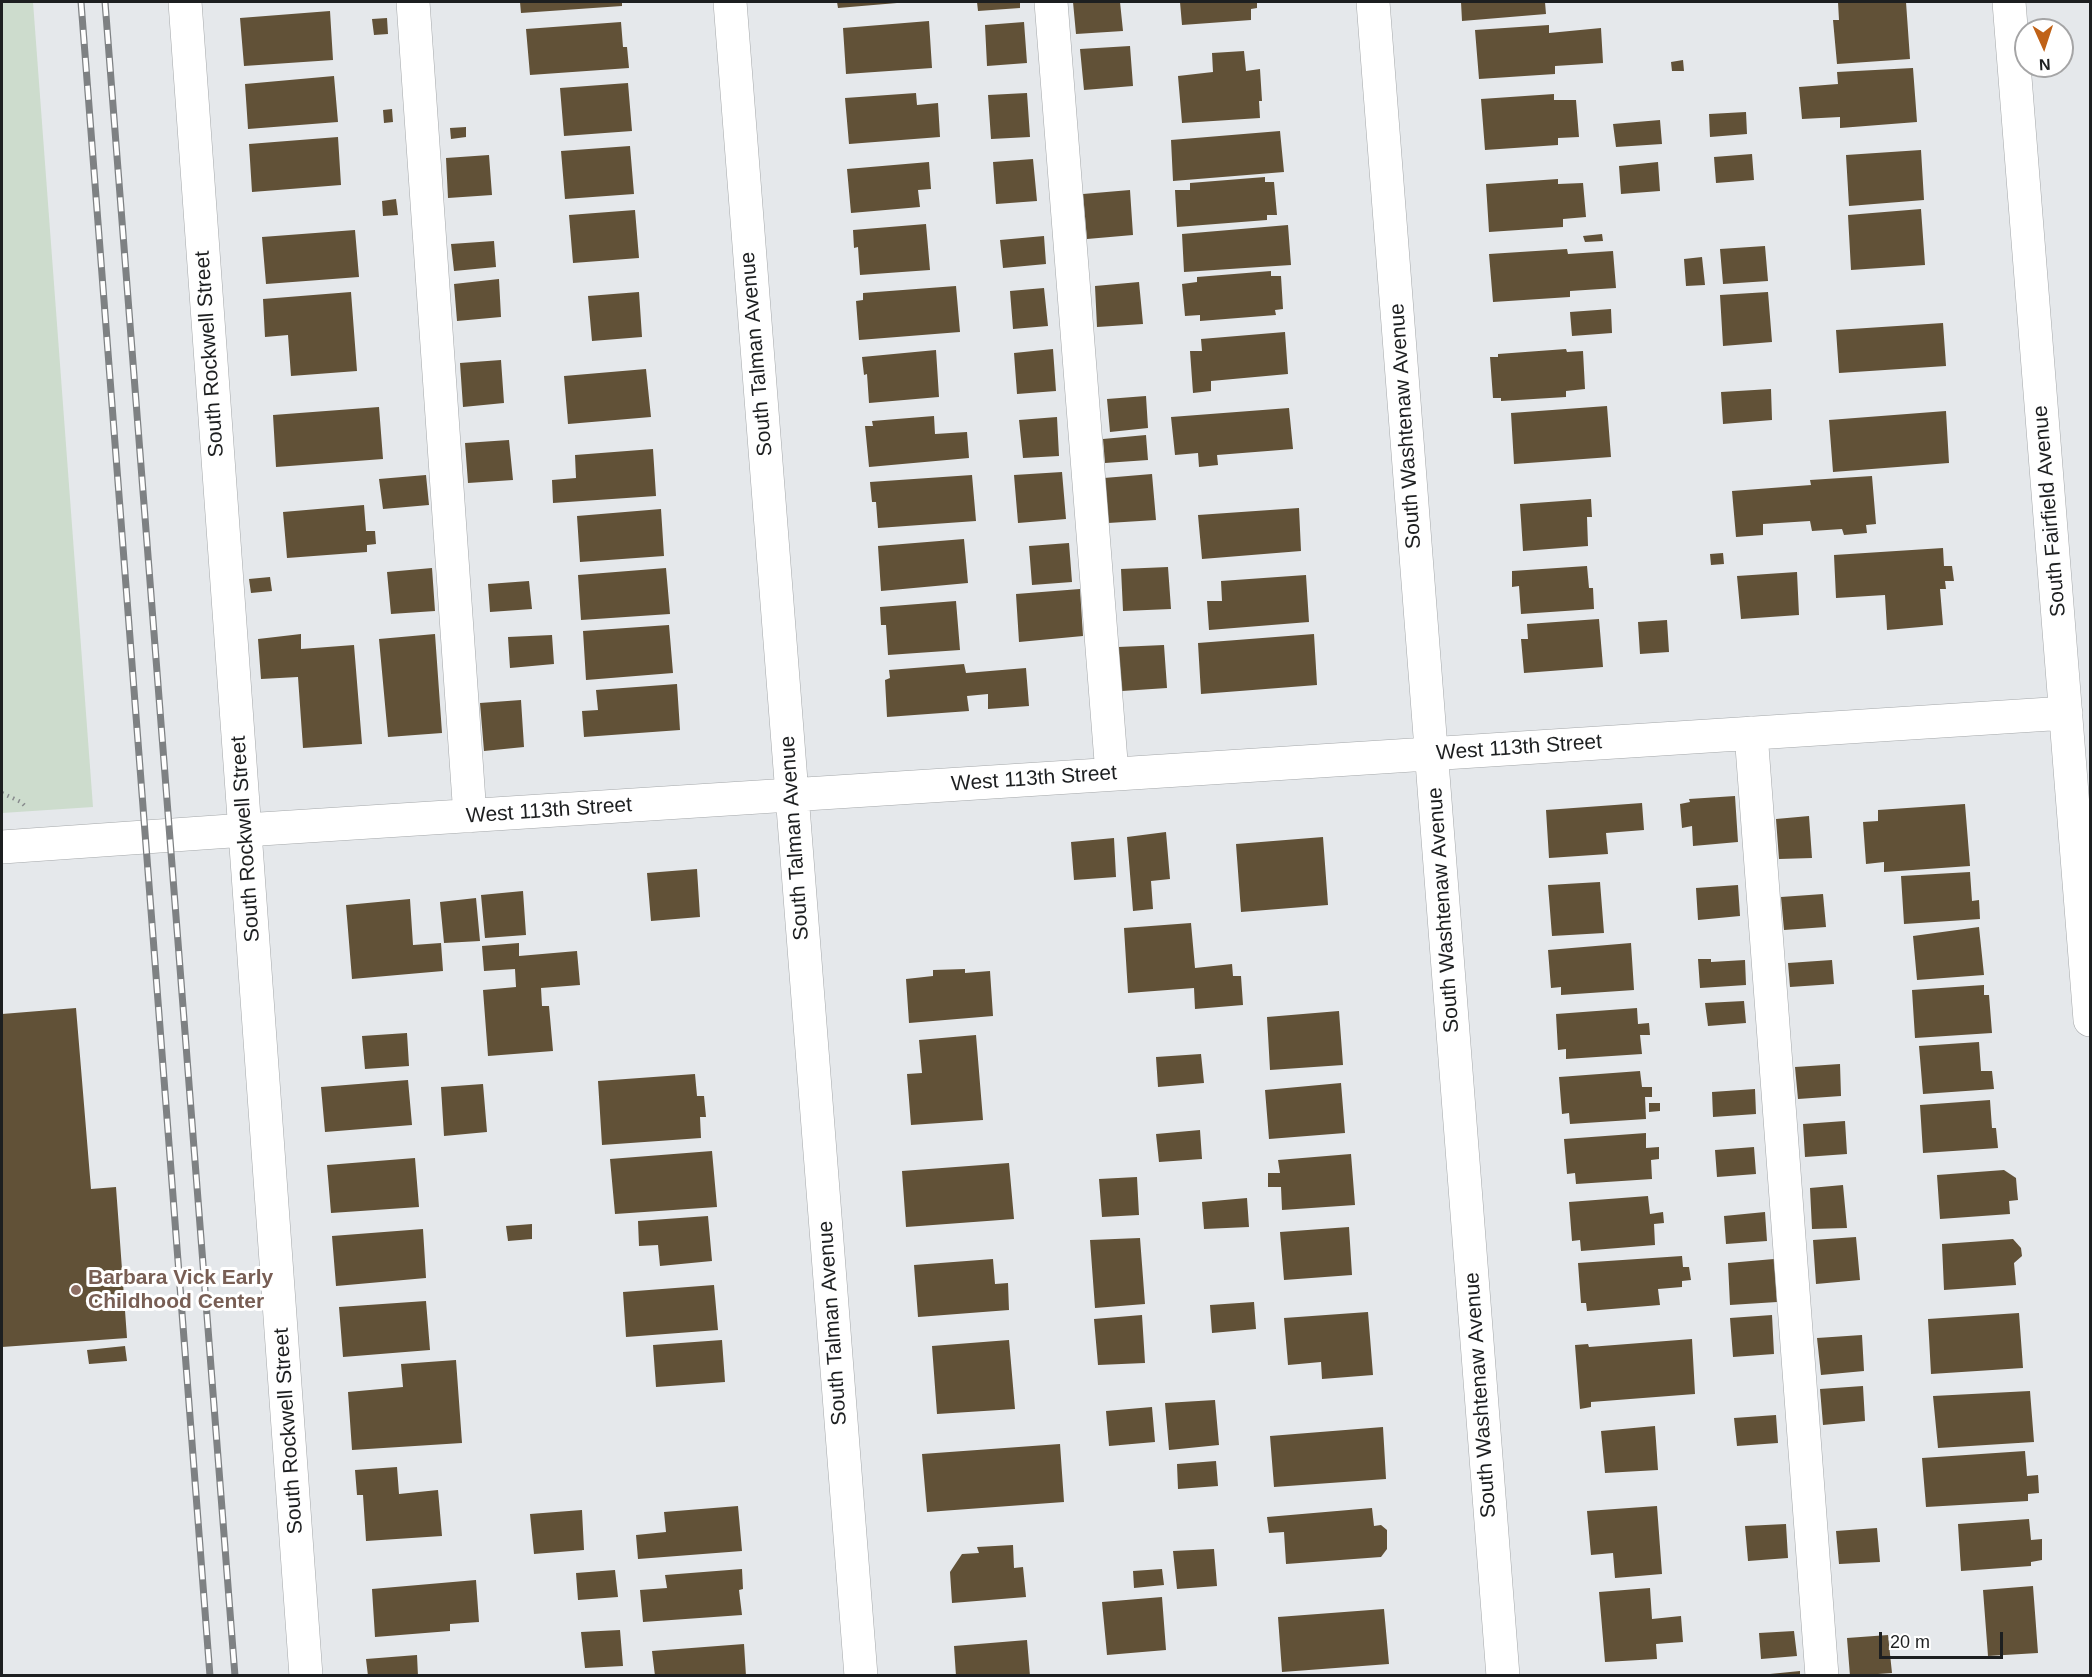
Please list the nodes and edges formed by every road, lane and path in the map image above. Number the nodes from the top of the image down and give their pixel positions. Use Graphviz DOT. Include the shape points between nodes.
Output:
graph roads {
  1 [pos="185,2"];
  2 [pos="413,2"];
  3 [pos="730,2"];
  4 [pos="1051,2"];
  5 [pos="1373,2"];
  6 [pos="2009,2"];
  7 [pos="2066,713"];
  8 [pos="1751,733"];
  9 [pos="1432,754"];
  10 [pos="1112,774"];
  11 [pos="792,795"];
  12 [pos="470,816"];
  13 [pos="245,830"];
  14 [pos="2,848"];
  15 [pos="2091,1020"];
  16 [pos="306,1676"];
  17 [pos="861,1676"];
  18 [pos="1503,1676"];
  19 [pos="1822,1676"];
  1 -- 13 [label="street, South Rockwell Street"];
  2 -- 12 [label="street"];
  3 -- 11 [label="street, South Talman Avenue"];
  4 -- 10 [label="street"];
  5 -- 9 [label="street, South Washtenaw Avenue"];
  6 -- 7 [label="street, South Fairfield Avenue"];
  7 -- 8 [label="street, West 113th Street"];
  7 -- 15 [label="street, South Fairfield Avenue"];
  8 -- 9 [label="street, West 113th Street"];
  8 -- 19 [label="street"];
  9 -- 10 [label="street, West 113th Street"];
  9 -- 18 [label="street, South Washtenaw Avenue"];
  10 -- 11 [label="street, West 113th Street"];
  11 -- 12 [label="street, West 113th Street"];
  11 -- 17 [label="street, South Talman Avenue"];
  12 -- 13 [label="street, West 113th Street"];
  13 -- 14 [label="street, West 113th Street"];
  13 -- 16 [label="street, South Rockwell Street"];
}
